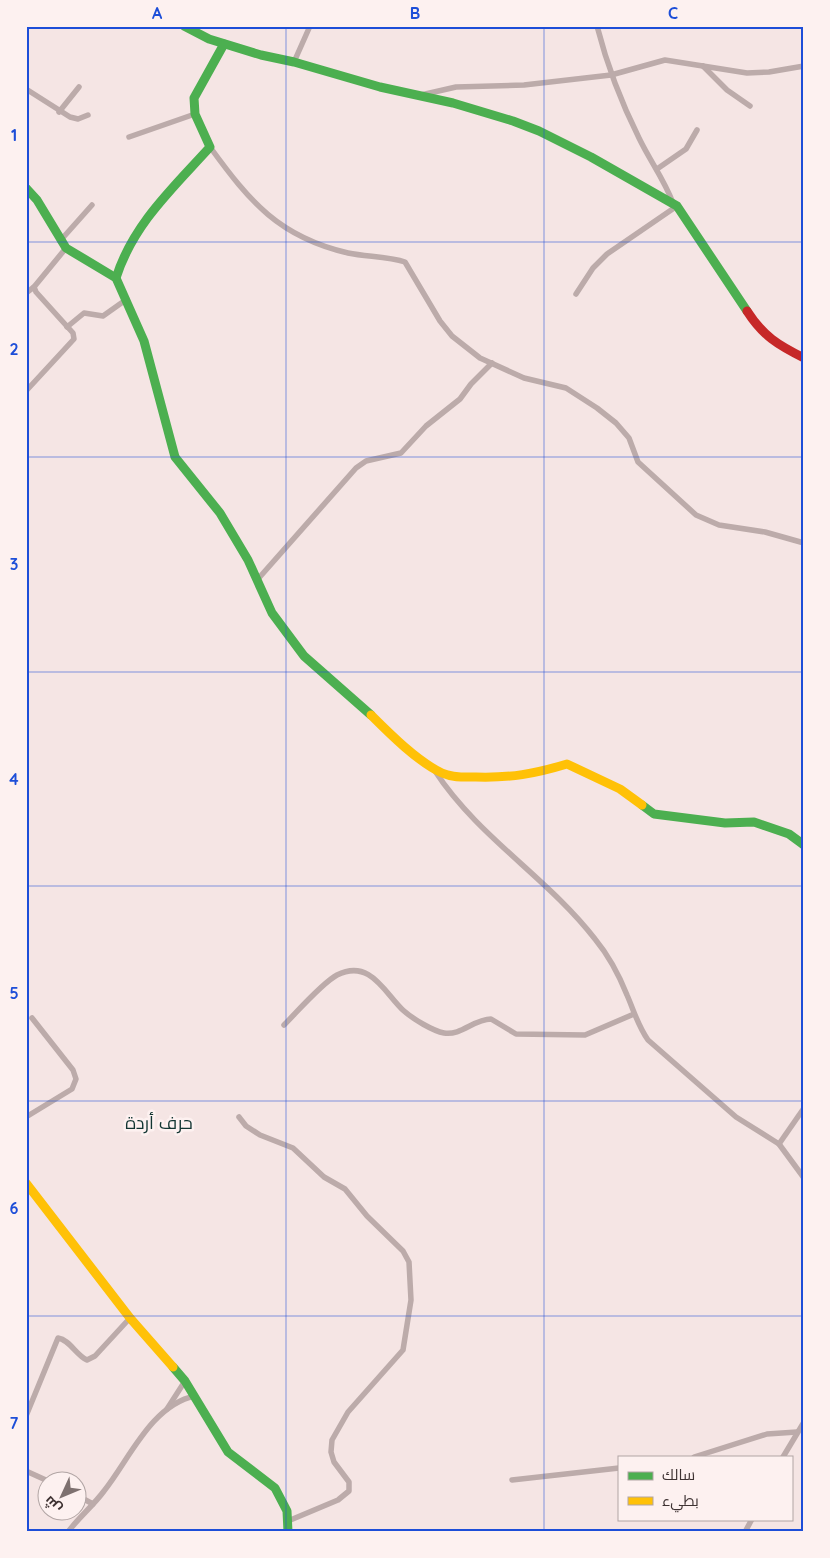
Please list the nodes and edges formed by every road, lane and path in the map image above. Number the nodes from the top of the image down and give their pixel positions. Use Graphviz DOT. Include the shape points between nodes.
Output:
graph roads {
  1 [pos="184,26"];
  2 [pos="310,26"];
  3 [pos="597,26"];
  4 [pos="224,44"];
  5 [pos="294,62"];
  6 [pos="703,66"];
  7 [pos="804,66"];
  8 [pos="610,75"];
  9 [pos="78,87"];
  10 [pos="26,89"];
  11 [pos="418,95"];
  12 [pos="750,106"];
  13 [pos="59,112"];
  14 [pos="194,114"];
  15 [pos="88,115"];
  16 [pos="697,130"];
  17 [pos="129,137"];
  18 [pos="210,147"];
  19 [pos="658,169"];
  20 [pos="26,188"];
  21 [pos="675,204"];
  22 [pos="92,205"];
  23 [pos="63,245"];
  24 [pos="116,278"];
  25 [pos="34,287"];
  26 [pos="26,293"];
  27 [pos="576,294"];
  28 [pos="127,299"];
  29 [pos="67,327"];
  30 [pos="804,358"];
  31 [pos="492,363"];
  32 [pos="26,391"];
  33 [pos="804,543"];
  34 [pos="258,579"];
  35 [pos="434,769"];
  36 [pos="804,845"];
  37 [pos="634,1014"];
  38 [pos="32,1018"];
  39 [pos="284,1024"];
  40 [pos="804,1108"];
  41 [pos="26,1117"];
  42 [pos="239,1117"];
  43 [pos="779,1144"];
  44 [pos="804,1178"];
  45 [pos="26,1183"];
  46 [pos="130,1318"];
  47 [pos="185,1381"];
  48 [pos="195,1396"];
  49 [pos="26,1416"];
  50 [pos="159,1418"];
  51 [pos="804,1422"];
  52 [pos="797,1432"];
  53 [pos="697,1456"];
  54 [pos="784,1456"];
  55 [pos="618,1468"];
  56 [pos="26,1471"];
  57 [pos="38,1476"];
  58 [pos="512,1480"];
  59 [pos="88,1501"];
  60 [pos="93,1504"];
  61 [pos="751,1520"];
  62 [pos="288,1521"];
  63 [pos="68,1532"];
  64 [pos="288,1532"];
  65 [pos="745,1532"];
  1 -- 4 [label="street"];
  2 -- 5 [label="street"];
  3 -- 8 [label="street"];
  4 -- 5 [label="street"];
  4 -- 14 [label="street" via="196,94"];
  5 -- 11 [label="street"];
  6 -- 7 [label="street" via="769,72"];
  6 -- 8 [label="street" via="665,60"];
  6 -- 12 [label="street" via="727,90"];
  8 -- 11 [label="street" via="524,85 456,87"];
  8 -- 19 [label="street" via="639,138"];
  9 -- 13 [label="street"];
  10 -- 13 [label="street"];
  11 -- 21 [label="street" via="540,131"];
  13 -- 15 [label="street" via="78,119"];
  14 -- 17 [label="street"];
  14 -- 18 [label="street"];
  16 -- 19 [label="street" via="686,149"];
  18 -- 24 [label="street" via="167,192 132,238"];
  18 -- 31 [label="street" via="248,196 284,228 348,253 405,262 452,336 472,353"];
  19 -- 21 [label="street"];
  20 -- 23 [label="street" via="37,200"];
  21 -- 27 [label="street" via="608,254 593,268"];
  21 -- 30 [label="street" via="756,325 776,344"];
  22 -- 23 [label="street"];
  23 -- 24 [label="street"];
  23 -- 25 [label="street"];
  24 -- 28 [label="street"];
  25 -- 26 [label="street"];
  25 -- 29 [label="street"];
  28 -- 29 [label="street" via="103,316 84,313"];
  28 -- 34 [label="street" via="144,342 174,458 220,513"];
  29 -- 32 [label="street" via="74,336 72,344"];
  31 -- 33 [label="street" via="524,378 566,388 597,408 629,438 638,462 704,520"];
  31 -- 34 [label="street" via="460,399 426,426 401,453 366,461 356,468"];
  34 -- 35 [label="street" via="272,613 304,656 401,744"];
  35 -- 36 [label="street" via="456,777 507,778 567,764 620,790 654,814 726,823 754,822 789,834"];
  35 -- 37 [label="street" via="468,814 550,889 595,939 612,962"];
  37 -- 39 [label="street" via="586,1036 516,1034 491,1019 447,1034 405,1012 374,977 352,972 337,975"];
  37 -- 43 [label="street" via="642,1031 656,1048 740,1120"];
  38 -- 41 [label="street" via="73,1070 76,1079 72,1089"];
  40 -- 43 [label="street"];
  42 -- 62 [label="street" via="260,1135 294,1148 324,1177 345,1189 403,1251 410,1268 412,1300 403,1350 348,1412 332,1440 332,1458 350,1482 349,1491 338,1500"];
  43 -- 44 [label="street"];
  45 -- 46 [label="street"];
  46 -- 47 [label="street"];
  46 -- 49 [label="street" via="95,1356 87,1360 58,1338"];
  47 -- 48 [label="street"];
  47 -- 50 [label="street"];
  48 -- 50 [label="street" via="177,1404"];
  48 -- 62 [label="street" via="228,1452 275,1488 283,1501"];
  50 -- 60 [label="street" via="128,1452 112,1482"];
  51 -- 52 [label="street"];
  52 -- 53 [label="street" via="767,1434"];
  52 -- 54 [label="street"];
  55 -- 58 [label="street"];
  56 -- 57 [label="street"];
  59 -- 60 [label="street"];
  60 -- 63 [label="street"];
  61 -- 65 [label="street"];
  62 -- 64 [label="street"];
}
